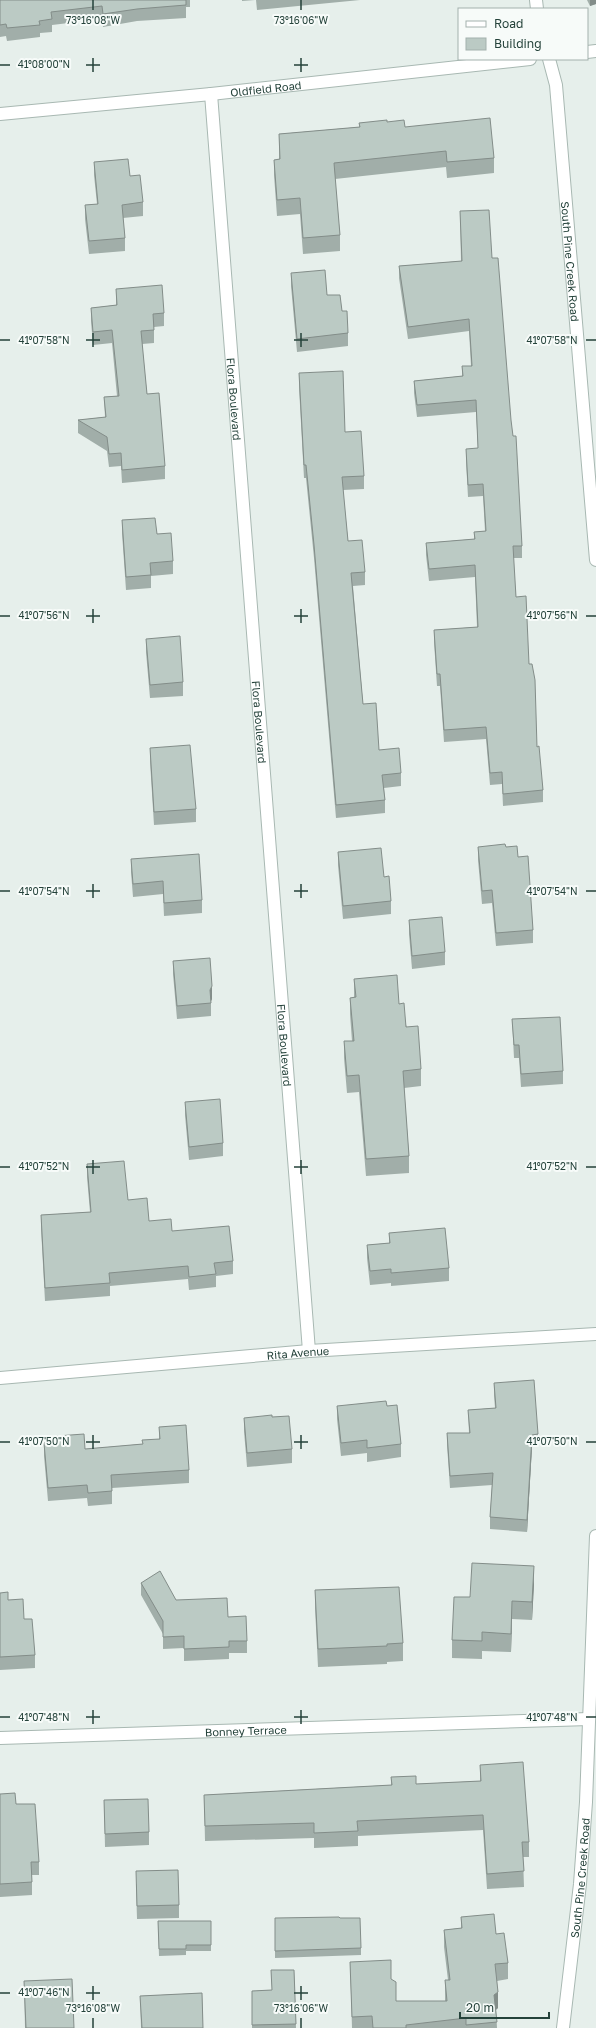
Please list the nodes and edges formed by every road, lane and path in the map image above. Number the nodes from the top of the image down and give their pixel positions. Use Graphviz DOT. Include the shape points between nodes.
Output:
graph roads {
  1 [pos="521,60"];
  2 [pos="549,60"];
  3 [pos="211,94"];
  4 [pos="0,114"];
  5 [pos="596,560"];
  6 [pos="596,1334"];
  7 [pos="309,1351"];
  8 [pos="0,1378"];
  9 [pos="596,1536"];
  10 [pos="589,1719"];
  11 [pos="0,1738"];
  12 [pos="563,2028"];
  1 -- 3 [label="street, Oldfield Road"];
  2 -- 5 [label="street, South Pine Creek Road" via="556,85"];
  3 -- 4 [label="street, Oldfield Road"];
  3 -- 7 [label="street, Flora Boulevard"];
  6 -- 7 [label="street, Rita Avenue"];
  7 -- 8 [label="street, Rita Avenue"];
  9 -- 10 [label="street, South Pine Creek Road"];
  10 -- 11 [label="street, Bonney Terrace"];
  10 -- 12 [label="street, South Pine Creek Road" via="580,1884"];
}
